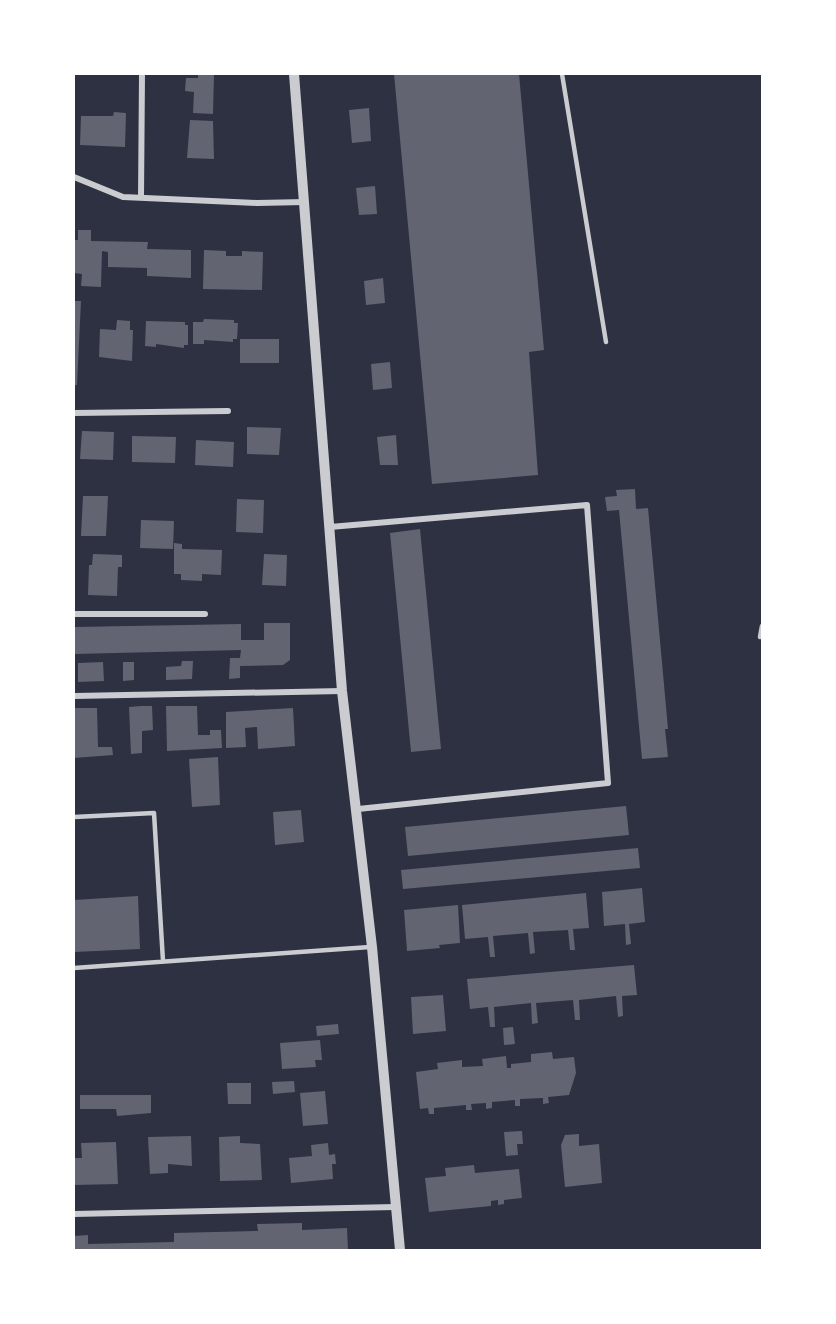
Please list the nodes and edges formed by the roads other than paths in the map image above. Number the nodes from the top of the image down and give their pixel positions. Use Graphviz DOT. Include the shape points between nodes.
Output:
graph roads {
  1 [pos="142,74"];
  2 [pos="294,74"];
  3 [pos="562,74"];
  4 [pos="74,177"];
  5 [pos="141,198"];
  6 [pos="305,202"];
  7 [pos="606,342"];
  8 [pos="228,411"];
  9 [pos="74,413"];
  10 [pos="330,527"];
  11 [pos="74,614"];
  12 [pos="205,614"];
  13 [pos="762,626"];
  14 [pos="760,637"];
  15 [pos="342,691"];
  16 [pos="74,696"];
  17 [pos="358,809"];
  18 [pos="74,817"];
  19 [pos="372,947"];
  20 [pos="163,961"];
  21 [pos="74,968"];
  22 [pos="395,1207"];
  23 [pos="74,1214"];
  24 [pos="400,1251"];
  1 -- 5 [label="street"];
  2 -- 6 [label="street"];
  3 -- 7 [label="lane"];
  4 -- 5 [label="street" via="123,197"];
  5 -- 6 [label="street"];
  6 -- 10 [label="street"];
  8 -- 9 [label="street"];
  10 -- 15 [label="street"];
  10 -- 17 [label="street" via="588,505 608,783"];
  11 -- 12 [label="street"];
  13 -- 14 [label="lane"];
  15 -- 16 [label="street"];
  15 -- 17 [label="street"];
  17 -- 19 [label="street"];
  18 -- 20 [label="lane" via="154,813"];
  19 -- 20 [label="lane"];
  19 -- 22 [label="street"];
  20 -- 21 [label="lane"];
  22 -- 23 [label="street"];
  22 -- 24 [label="street"];
}
